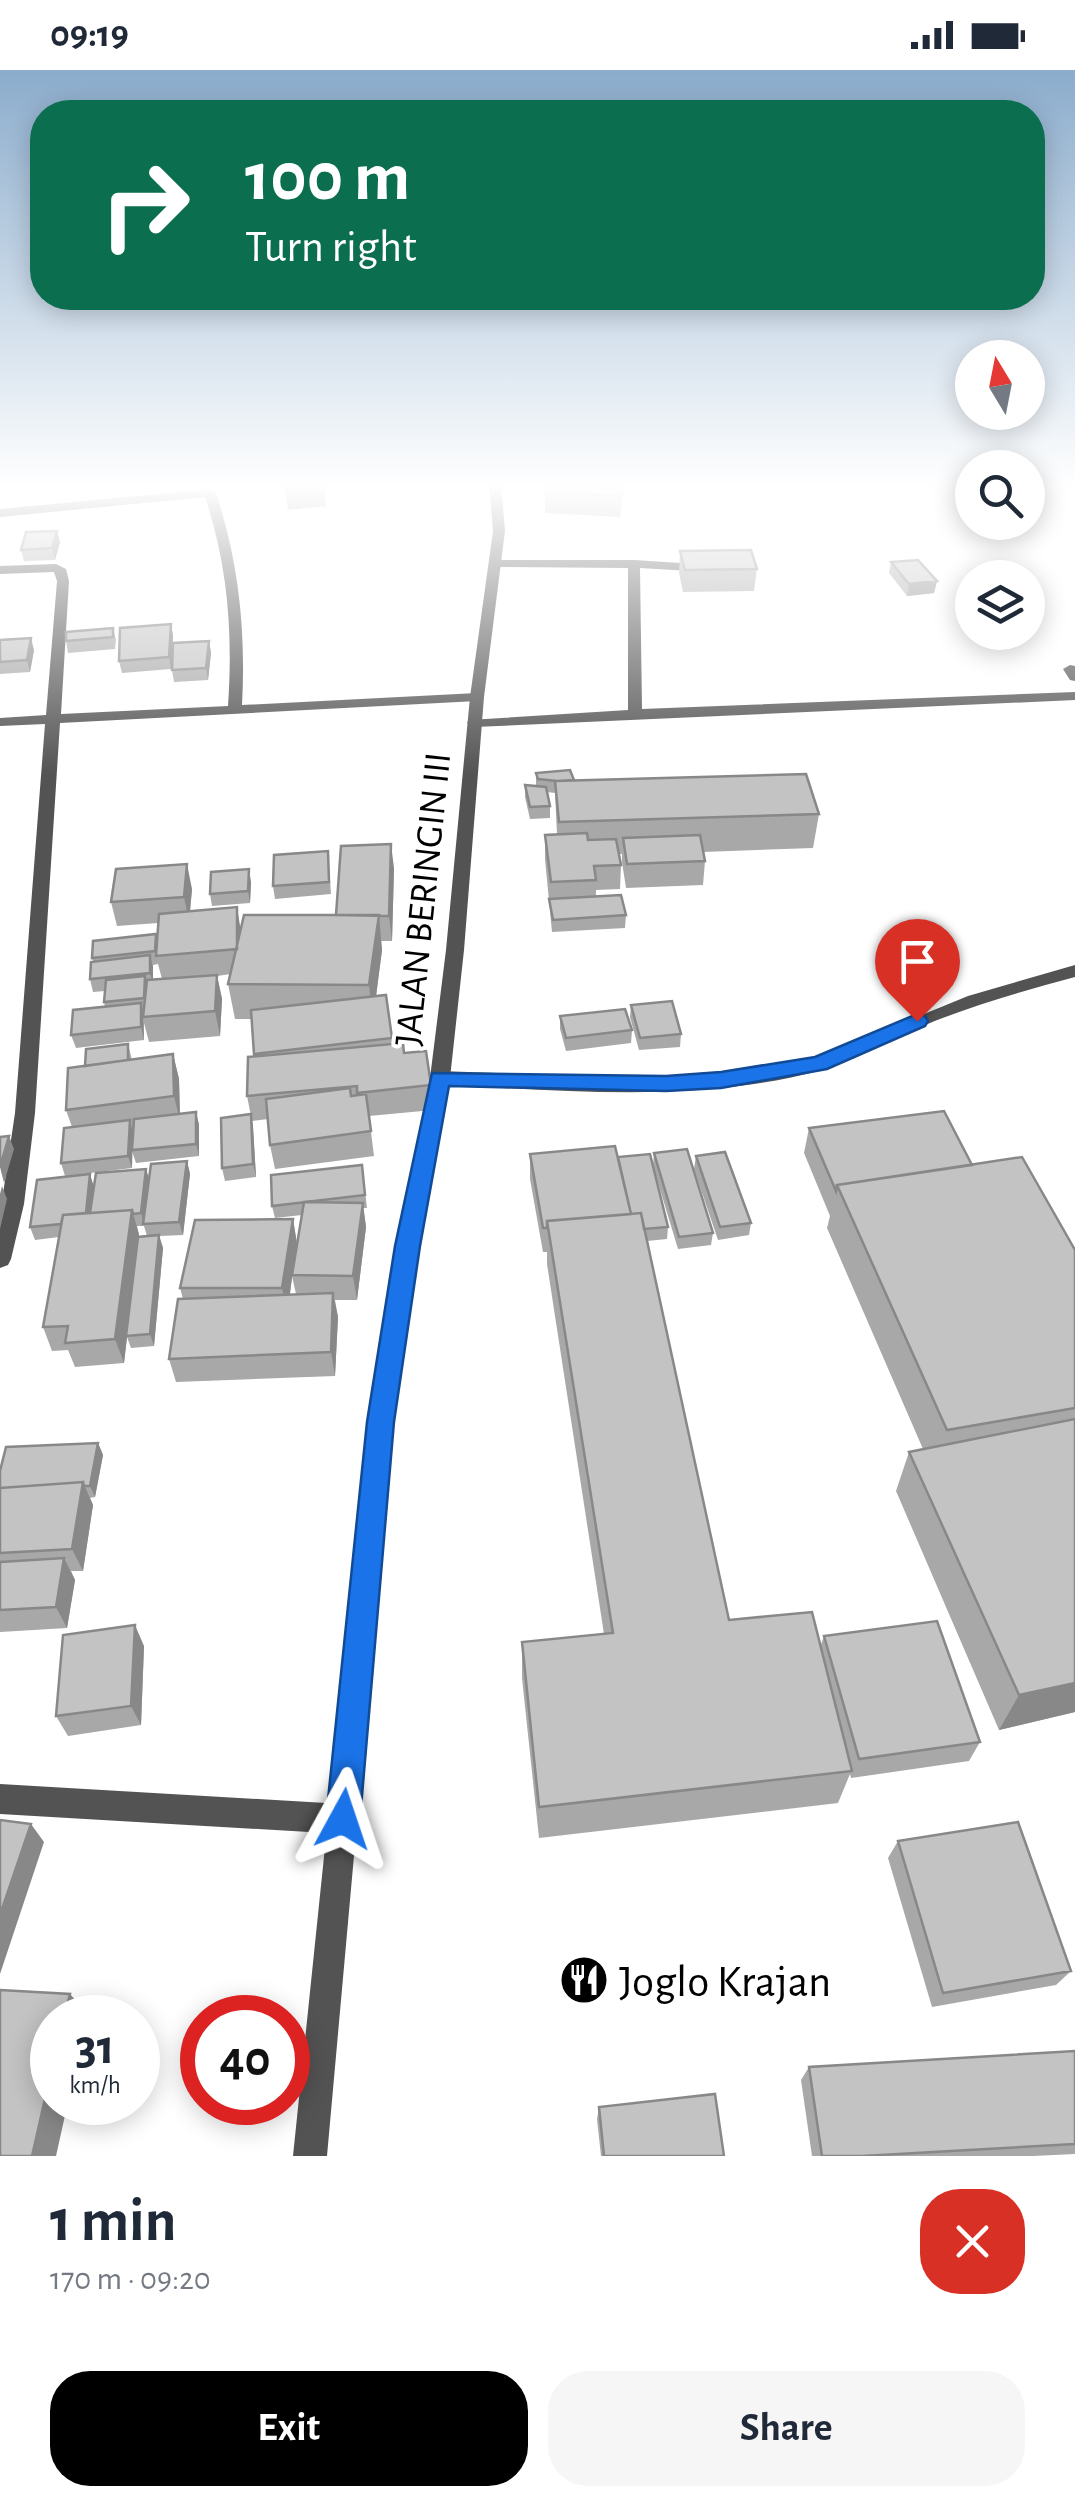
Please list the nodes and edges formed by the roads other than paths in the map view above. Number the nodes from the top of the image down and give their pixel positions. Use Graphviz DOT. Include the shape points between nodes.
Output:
graph roads {
  1 [pos="62,580"];
  2 [pos="232,580"];
  3 [pos="493,580"];
  4 [pos="634,580"];
  5 [pos="1075,696"];
  6 [pos="476,697"];
  7 [pos="235,707"];
  8 [pos="635,712"];
  9 [pos="56,716"];
  10 [pos="0,722"];
  11 [pos="474,723"];
  12 [pos="1075,971"];
  13 [pos="440,1078"];
  14 [pos="0,1258"];
  15 [pos="0,1799"];
  16 [pos="343,1819"];
  17 [pos="310,2156"];
  1 -- 9 [label="street"];
  2 -- 7 [label="street"];
  3 -- 6 [label="street, JALAN BERINGIN III"];
  4 -- 8 [label="street"];
  5 -- 8 [label="street"];
  6 -- 7 [label="street"];
  6 -- 11 [label="street, JALAN BERINGIN III"];
  7 -- 9 [label="street"];
  8 -- 11 [label="street"];
  9 -- 10 [label="street"];
  9 -- 14 [label="street" via="24,1114"];
  11 -- 13 [label="street, JALAN BERINGIN III"];
  12 -- 13 [label="street" via="785,1072 666,1084"];
  13 -- 16 [label="street, JALAN BERINGIN III" via="381,1422"];
  15 -- 16 [label="street"];
  16 -- 17 [label="street, JALAN BERINGIN III"];
}
